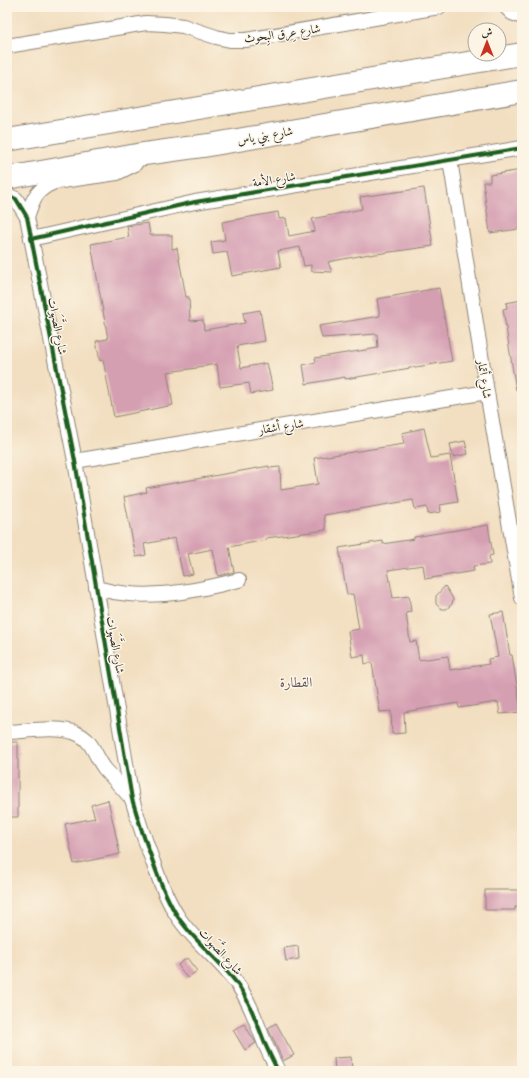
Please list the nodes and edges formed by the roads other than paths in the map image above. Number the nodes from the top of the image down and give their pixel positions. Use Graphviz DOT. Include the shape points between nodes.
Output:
graph roads {
  1 [pos="439,7"];
  2 [pos="506,7"];
  3 [pos="522,17"];
  4 [pos="7,46"];
  5 [pos="522,54"];
  6 [pos="522,91"];
  7 [pos="7,140"];
  8 [pos="522,148"];
  9 [pos="137,156"];
  10 [pos="450,160"];
  11 [pos="7,178"];
  12 [pos="7,195"];
  13 [pos="27,217"];
  14 [pos="31,239"];
  15 [pos="487,392"];
  16 [pos="75,460"];
  17 [pos="239,580"];
  18 [pos="96,588"];
  19 [pos="522,598"];
  20 [pos="7,732"];
  21 [pos="132,799"];
  22 [pos="278,1071"];
  1 -- 4 [label="street, شارع عِرق البِحوث" via="246,40 216,37 183,26 146,23"];
  2 -- 3 [label="street"];
  5 -- 7 [label="main road"];
  6 -- 9 [label="main road, شارع بني ياس"];
  8 -- 10 [label="street, شارع الأمة"];
  9 -- 11 [label="main road, شارع بني ياس"];
  9 -- 13 [label="street" via="135,164 117,173 48,185 36,195"];
  10 -- 14 [label="street, شارع الأمة" via="195,202"];
  10 -- 15 [label="street, شارع أتمار"];
  12 -- 13 [label="street, شارع الصَّهَوات" via="16,199"];
  13 -- 14 [label="street, شارع الصَّهَوات"];
  14 -- 16 [label="street, شارع الصَّهَوات"];
  15 -- 16 [label="street, شارع أشقار"];
  15 -- 19 [label="street, شارع أتمار"];
  16 -- 18 [label="street, شارع الصَّهَوات"];
  17 -- 18 [label="street" via="164,593 130,594"];
  18 -- 21 [label="street, شارع الصَّهَوات"];
  20 -- 21 [label="street" via="60,730 71,731 81,736 89,743 104,768"];
  21 -- 22 [label="street, شارع الصَّهَوات" via="168,901 190,933 240,988"];
}
